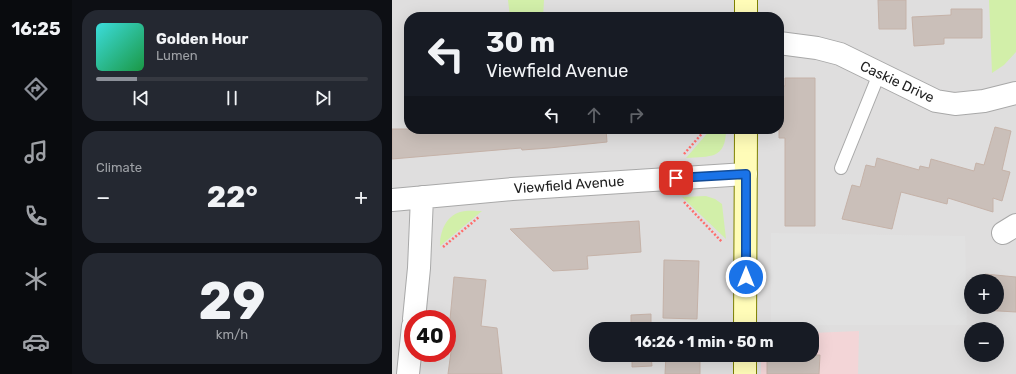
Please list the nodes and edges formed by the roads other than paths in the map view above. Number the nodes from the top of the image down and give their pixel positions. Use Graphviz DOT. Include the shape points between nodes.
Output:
graph roads {
  1 [pos="746,0"];
  2 [pos="746,12"];
  3 [pos="784,44"];
  4 [pos="879,74"];
  5 [pos="1016,93"];
  6 [pos="746,134"];
  7 [pos="841,168"];
  8 [pos="746,174"];
  9 [pos="422,197"];
  10 [pos="392,200"];
  11 [pos="415,310"];
  12 [pos="745,322"];
  13 [pos="409,362"];
  14 [pos="745,362"];
  15 [pos="408,374"];
  16 [pos="746,374"];
  1 -- 2 [label="street"];
  3 -- 4 [label="street, Caskie Drive" via="840,54"];
  4 -- 5 [label="street, Caskie Drive" via="936,101 955,104 984,101"];
  4 -- 7 [label="lane"];
  6 -- 8 [label="street"];
  8 -- 9 [label="street, Viewfield Avenue"];
  8 -- 12 [label="street"];
  9 -- 10 [label="street, Viewfield Avenue"];
  9 -- 11 [label="street"];
  13 -- 15 [label="street"];
  14 -- 16 [label="street"];
}
